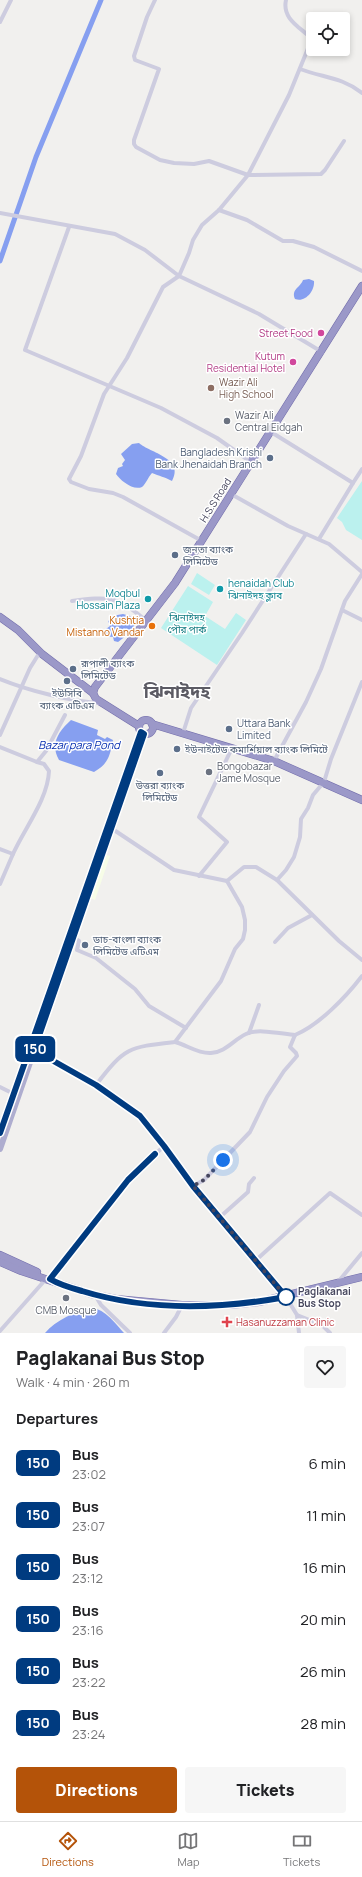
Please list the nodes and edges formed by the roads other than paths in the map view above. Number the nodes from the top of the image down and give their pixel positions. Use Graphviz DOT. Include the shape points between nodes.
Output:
graph roads {
  1 [pos="10,0"];
  2 [pos="155,0"];
  3 [pos="286,0"];
  4 [pos="0,22"];
  5 [pos="300,69"];
  6 [pos="362,93"];
  7 [pos="344,141"];
  8 [pos="248,174"];
  9 [pos="219,210"];
  10 [pos="0,213"];
  11 [pos="69,227"];
  12 [pos="362,271"];
  13 [pos="178,276"];
  14 [pos="362,286"];
  15 [pos="322,352"];
  16 [pos="111,385"];
  17 [pos="271,432"];
  18 [pos="251,462"];
  19 [pos="362,469"];
  20 [pos="354,483"];
  21 [pos="231,494"];
  22 [pos="306,534"];
  23 [pos="319,539"];
  24 [pos="202,541"];
  25 [pos="362,573"];
  26 [pos="72,601"];
  27 [pos="342,610"];
  28 [pos="1,616"];
  29 [pos="362,620"];
  30 [pos="146,621"];
  31 [pos="40,652"];
  32 [pos="0,679"];
  33 [pos="362,682"];
  34 [pos="20,687"];
  35 [pos="93,693"];
  36 [pos="103,704"];
  37 [pos="116,710"];
  38 [pos="65,715"];
  39 [pos="144,720"];
  40 [pos="152,724"];
  41 [pos="144,731"];
  42 [pos="182,733"];
  43 [pos="0,736"];
  44 [pos="0,747"];
  45 [pos="232,747"];
  46 [pos="274,761"];
  47 [pos="37,762"];
  48 [pos="324,782"];
  49 [pos="362,800"];
  50 [pos="111,828"];
  51 [pos="0,849"];
  52 [pos="13,854"];
  53 [pos="199,876"];
  54 [pos="277,880"];
  55 [pos="227,881"];
  56 [pos="0,884"];
  57 [pos="312,915"];
  58 [pos="73,937"];
  59 [pos="275,942"];
  60 [pos="362,960"];
  61 [pos="362,976"];
  62 [pos="259,1005"];
  63 [pos="186,1028"];
  64 [pos="249,1033"];
  65 [pos="295,1035"];
  66 [pos="175,1042"];
  67 [pos="34,1050"];
  68 [pos="96,1085"];
  69 [pos="0,1087"];
  70 [pos="14,1094"];
  71 [pos="0,1133"];
  72 [pos="164,1146"];
  73 [pos="0,1149"];
  74 [pos="254,1178"];
  75 [pos="193,1186"];
  76 [pos="362,1216"];
  77 [pos="220,1217"];
  78 [pos="362,1253"];
  79 [pos="0,1255"];
  80 [pos="255,1261"];
  81 [pos="0,1262"];
  82 [pos="362,1278"];
  83 [pos="51,1280"];
  84 [pos="335,1284"];
  85 [pos="95,1295"];
  86 [pos="286,1297"];
  87 [pos="182,1305"];
  88 [pos="297,1316"];
  89 [pos="0,1331"];
  90 [pos="130,1333"];
  91 [pos="164,1333"];
  92 [pos="299,1333"];
  93 [pos="330,1333"];
  1 -- 4 [label="street"];
  2 -- 8 [label="street" via="134,56 135,60 158,68 159,71 134,144 160,160 194,164 209,161"];
  3 -- 5 [label="street" via="287,17 311,39"];
  5 -- 6 [label="street" via="326,78 338,78"];
  5 -- 8 [label="street"];
  7 -- 8 [label="street" via="321,174"];
  8 -- 9 [label="street"];
  9 -- 12 [label="street" via="247,220 283,241 314,247"];
  9 -- 13 [label="street" via="196,233"];
  10 -- 11 [label="street"];
  11 -- 13 [label="street" via="120,236 145,250"];
  11 -- 16 [label="street" via="25,350"];
  13 -- 15 [label="street" via="259,314"];
  13 -- 16 [label="street" via="163,287"];
  14 -- 15 [label="highway, H.S.S Road"];
  15 -- 17 [label="highway, H.S.S Road"];
  16 -- 18 [label="street" via="207,432"];
  16 -- 24 [label="street" via="104,394 81,456 70,476 71,482 89,490 123,497"];
  17 -- 18 [label="highway, H.S.S Road"];
  17 -- 20 [label="street"];
  18 -- 21 [label="highway, H.S.S Road"];
  19 -- 20 [label="street"];
  20 -- 23 [label="street"];
  21 -- 22 [label="street"];
  21 -- 24 [label="highway, H.S.S Road"];
  22 -- 23 [label="street"];
  22 -- 42 [label="street" via="189,711"];
  23 -- 25 [label="street"];
  24 -- 30 [label="highway, H.S.S Road"];
  25 -- 27 [label="street"];
  26 -- 30 [label="street" via="109,598 126,604"];
  27 -- 29 [label="street"];
  27 -- 46 [label="street" via="306,702"];
  28 -- 31 [label="highway"];
  30 -- 35 [label="highway, H.S.S Road" via="96,684"];
  31 -- 34 [label="street"];
  31 -- 35 [label="highway"];
  32 -- 34 [label="street"];
  33 -- 48 [label="street"];
  34 -- 36 [label="street" via="88,703"];
  34 -- 43 [label="street"];
  35 -- 36 [label="highway"];
  36 -- 37 [label="highway"];
  37 -- 39 [label="highway"];
  37 -- 41 [label="highway"];
  38 -- 47 [label="street" via="46,751"];
  39 -- 40 [label="highway"];
  39 -- 41 [label="highway"];
  40 -- 41 [label="highway"];
  40 -- 42 [label="highway"];
  41 -- 42 [label="highway"];
  41 -- 50 [label="main road"];
  41 -- 70 [label="main road"];
  42 -- 45 [label="highway"];
  44 -- 47 [label="street"];
  45 -- 46 [label="highway"];
  45 -- 53 [label="street" via="199,817 199,820 227,842"];
  46 -- 48 [label="highway"];
  47 -- 52 [label="street" via="47,767 49,778 33,817"];
  48 -- 49 [label="highway"];
  48 -- 54 [label="street" via="313,795 301,819 300,837 294,857"];
  50 -- 53 [label="street" via="174,870"];
  50 -- 58 [label="main road"];
  51 -- 52 [label="street"];
  52 -- 56 [label="street"];
  53 -- 55 [label="street"];
  54 -- 55 [label="street" via="250,866 244,867"];
  54 -- 57 [label="street"];
  55 -- 63 [label="street" via="242,908 246,920 245,930 221,981"];
  57 -- 59 [label="street" via="288,928"];
  57 -- 60 [label="street"];
  58 -- 63 [label="street" via="79,941 77,950 96,958 135,990 149,1006"];
  58 -- 67 [label="main road"];
  61 -- 65 [label="street" via="313,1026"];
  62 -- 64 [label="street"];
  63 -- 66 [label="street"];
  64 -- 65 [label="street"];
  64 -- 66 [label="street" via="226,1048 214,1052 198,1052"];
  65 -- 75 [label="street" via="290,1047 297,1056 284,1070 267,1097 250,1132 204,1180"];
  66 -- 68 [label="street" via="138,1046 124,1054"];
  67 -- 68 [label="street"];
  67 -- 73 [label="main road"];
  68 -- 72 [label="street" via="140,1116"];
  69 -- 70 [label="street"];
  70 -- 71 [label="main road"];
  72 -- 75 [label="street"];
  72 -- 83 [label="street" via="128,1180"];
  74 -- 77 [label="street" via="249,1184 248,1192"];
  75 -- 77 [label="street"];
  76 -- 80 [label="street" via="330,1193"];
  77 -- 80 [label="street"];
  78 -- 84 [label="street"];
  79 -- 83 [label="highway"];
  80 -- 86 [label="street"];
  81 -- 83 [label="highway"];
  82 -- 84 [label="highway"];
  83 -- 85 [label="highway"];
  83 -- 89 [label="street"];
  84 -- 86 [label="highway"];
  85 -- 87 [label="highway"];
  85 -- 90 [label="street" via="100,1305"];
  86 -- 87 [label="highway" via="231,1305"];
  86 -- 88 [label="street"];
  87 -- 91 [label="street"];
  88 -- 92 [label="street"];
  88 -- 93 [label="street" via="322,1325"];
}
